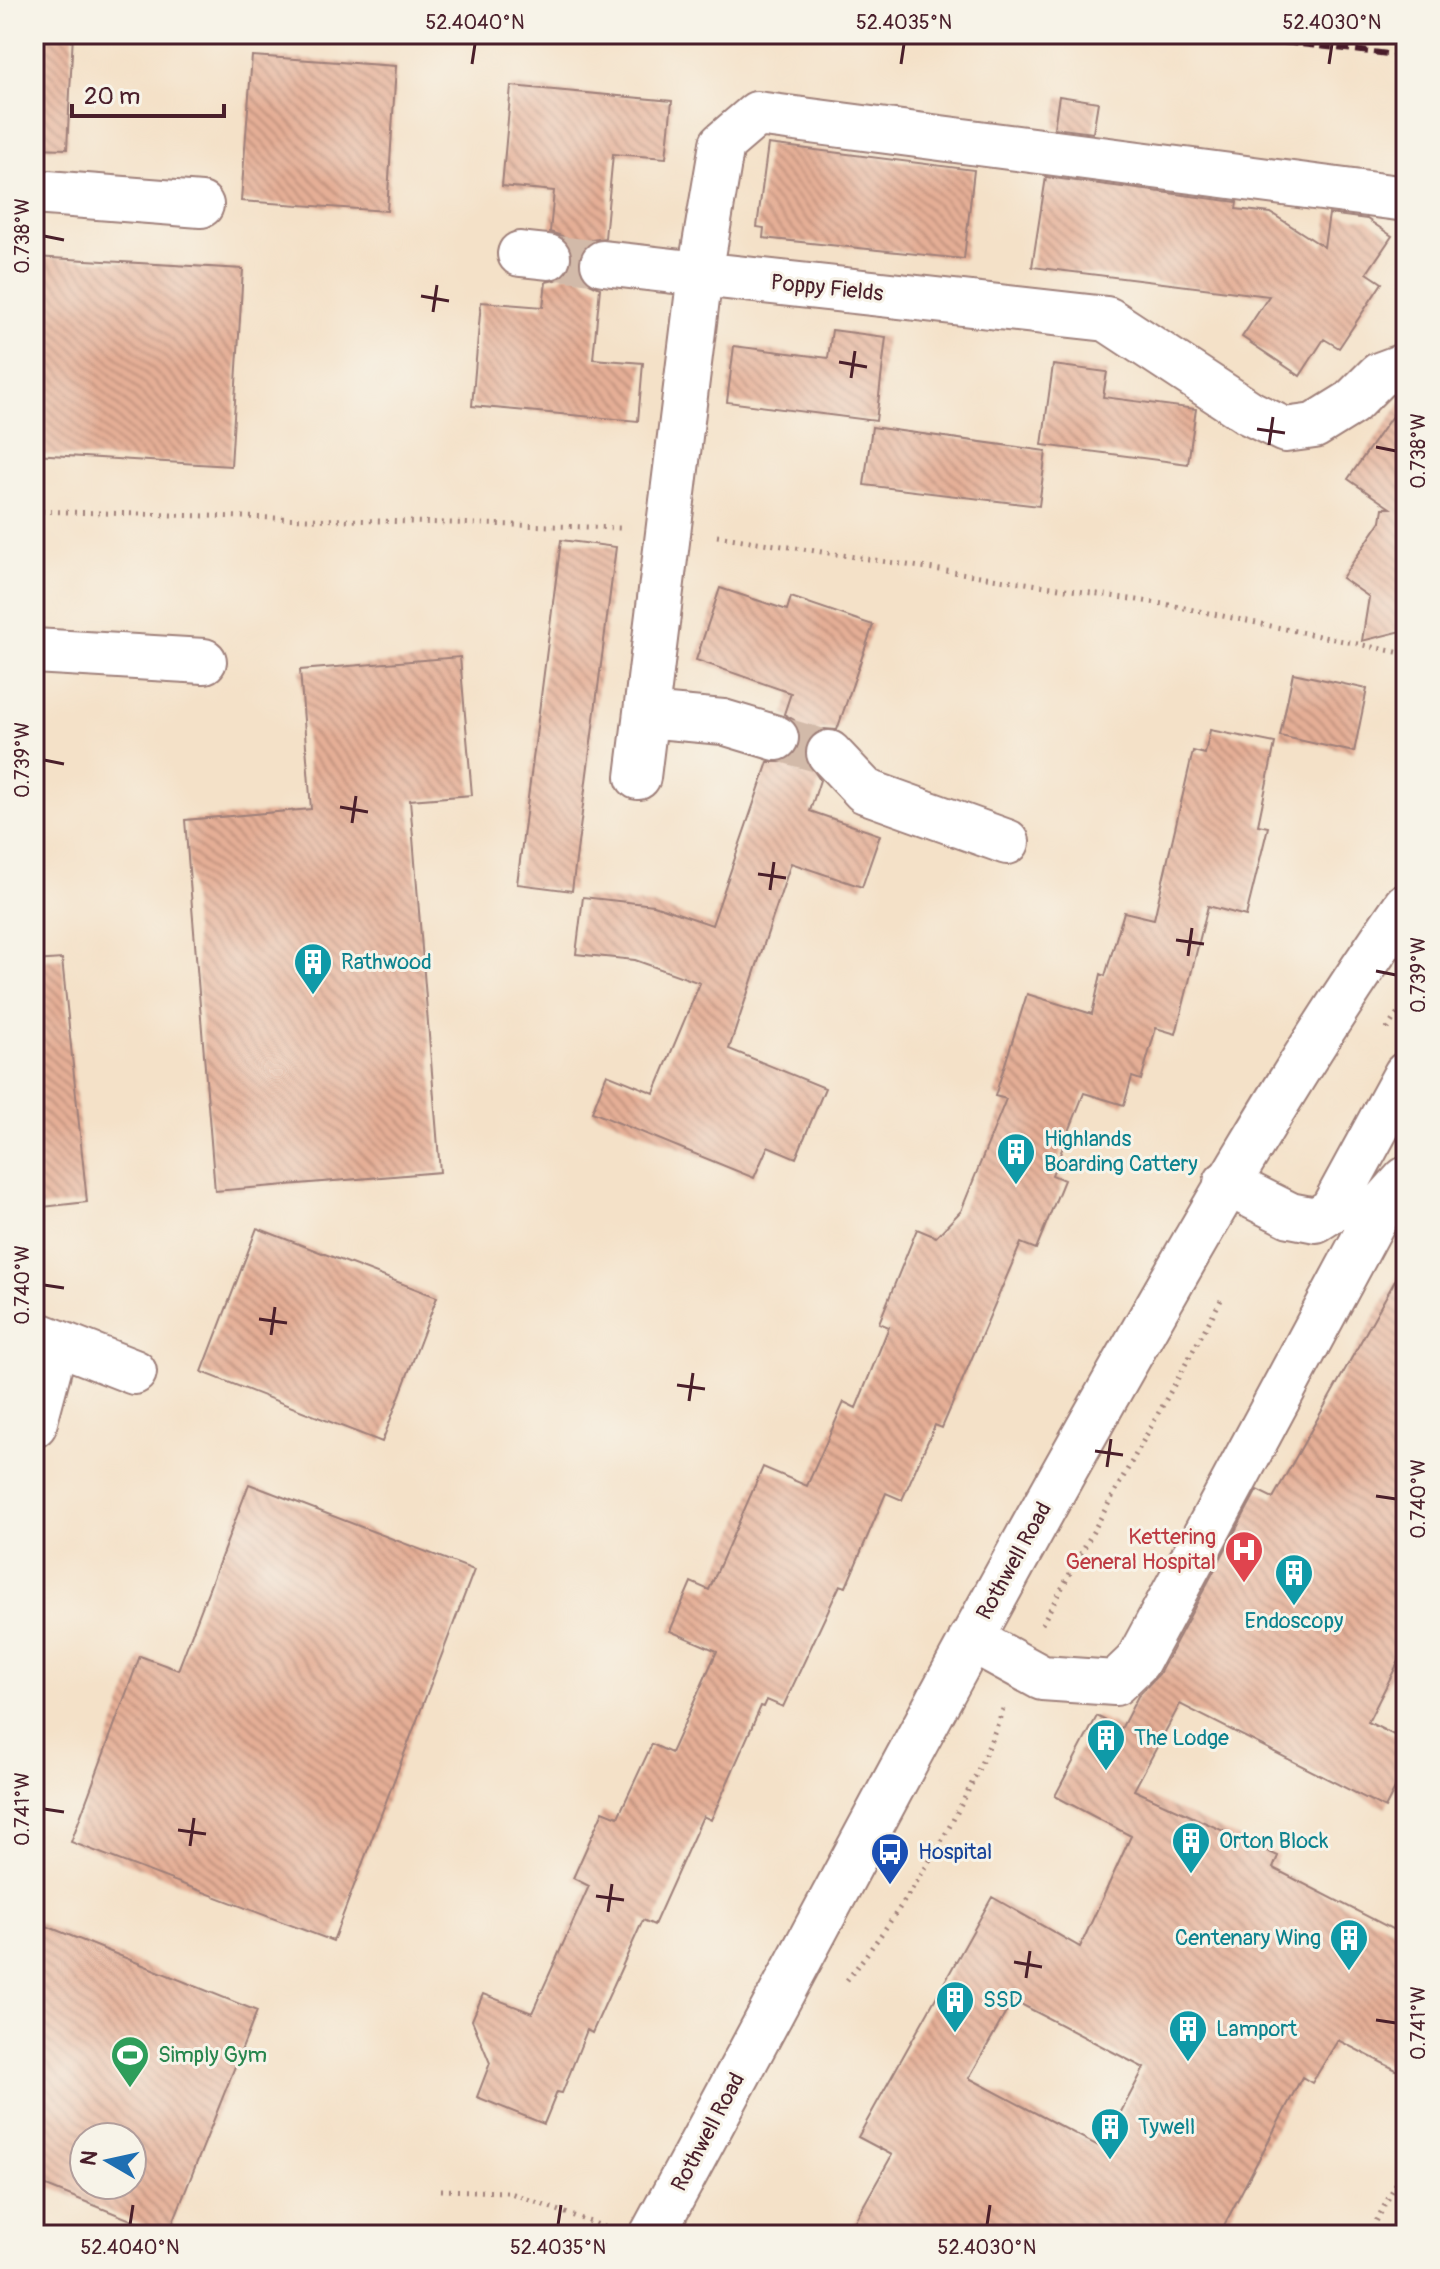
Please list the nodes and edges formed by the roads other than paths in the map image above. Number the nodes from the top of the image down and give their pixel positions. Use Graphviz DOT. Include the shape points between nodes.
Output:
graph roads {
  1 [pos="34,192"];
  2 [pos="1406,199"];
  3 [pos="201,205"];
  4 [pos="603,263"];
  5 [pos="700,274"];
  6 [pos="1406,364"];
  7 [pos="34,651"];
  8 [pos="204,661"];
  9 [pos="646,715"];
  10 [pos="776,738"];
  11 [pos="829,753"];
  12 [pos="638,777"];
  13 [pos="1007,842"];
  14 [pos="1406,905"];
  15 [pos="1406,1074"];
  16 [pos="1406,1179"];
  17 [pos="1226,1183"];
  18 [pos="45,1338"];
  19 [pos="134,1372"];
  20 [pos="34,1425"];
  21 [pos="971,1639"];
  22 [pos="632,2232"];
  1 -- 3 [label="main road"];
  2 -- 5 [label="main road" via="757,114 722,144"];
  4 -- 5 [label="main road, Poppy Fields"];
  5 -- 6 [label="main road, Poppy Fields" via="1107,319 1250,413 1285,430 1314,426 1351,403 1379,375"];
  5 -- 9 [label="main road"];
  7 -- 8 [label="main road"];
  9 -- 10 [label="main road" via="723,722"];
  9 -- 12 [label="main road"];
  11 -- 13 [label="main road" via="865,791"];
  14 -- 17 [label="main road, Rothwell Road"];
  15 -- 17 [label="main road" via="1332,1210 1316,1220 1290,1215"];
  16 -- 21 [label="main road" via="1381,1207 1137,1662 1115,1683 1042,1678"];
  17 -- 21 [label="main road, Rothwell Road"];
  18 -- 19 [label="main road"];
  18 -- 20 [label="main road"];
  21 -- 22 [label="main road, Rothwell Road"];
}
